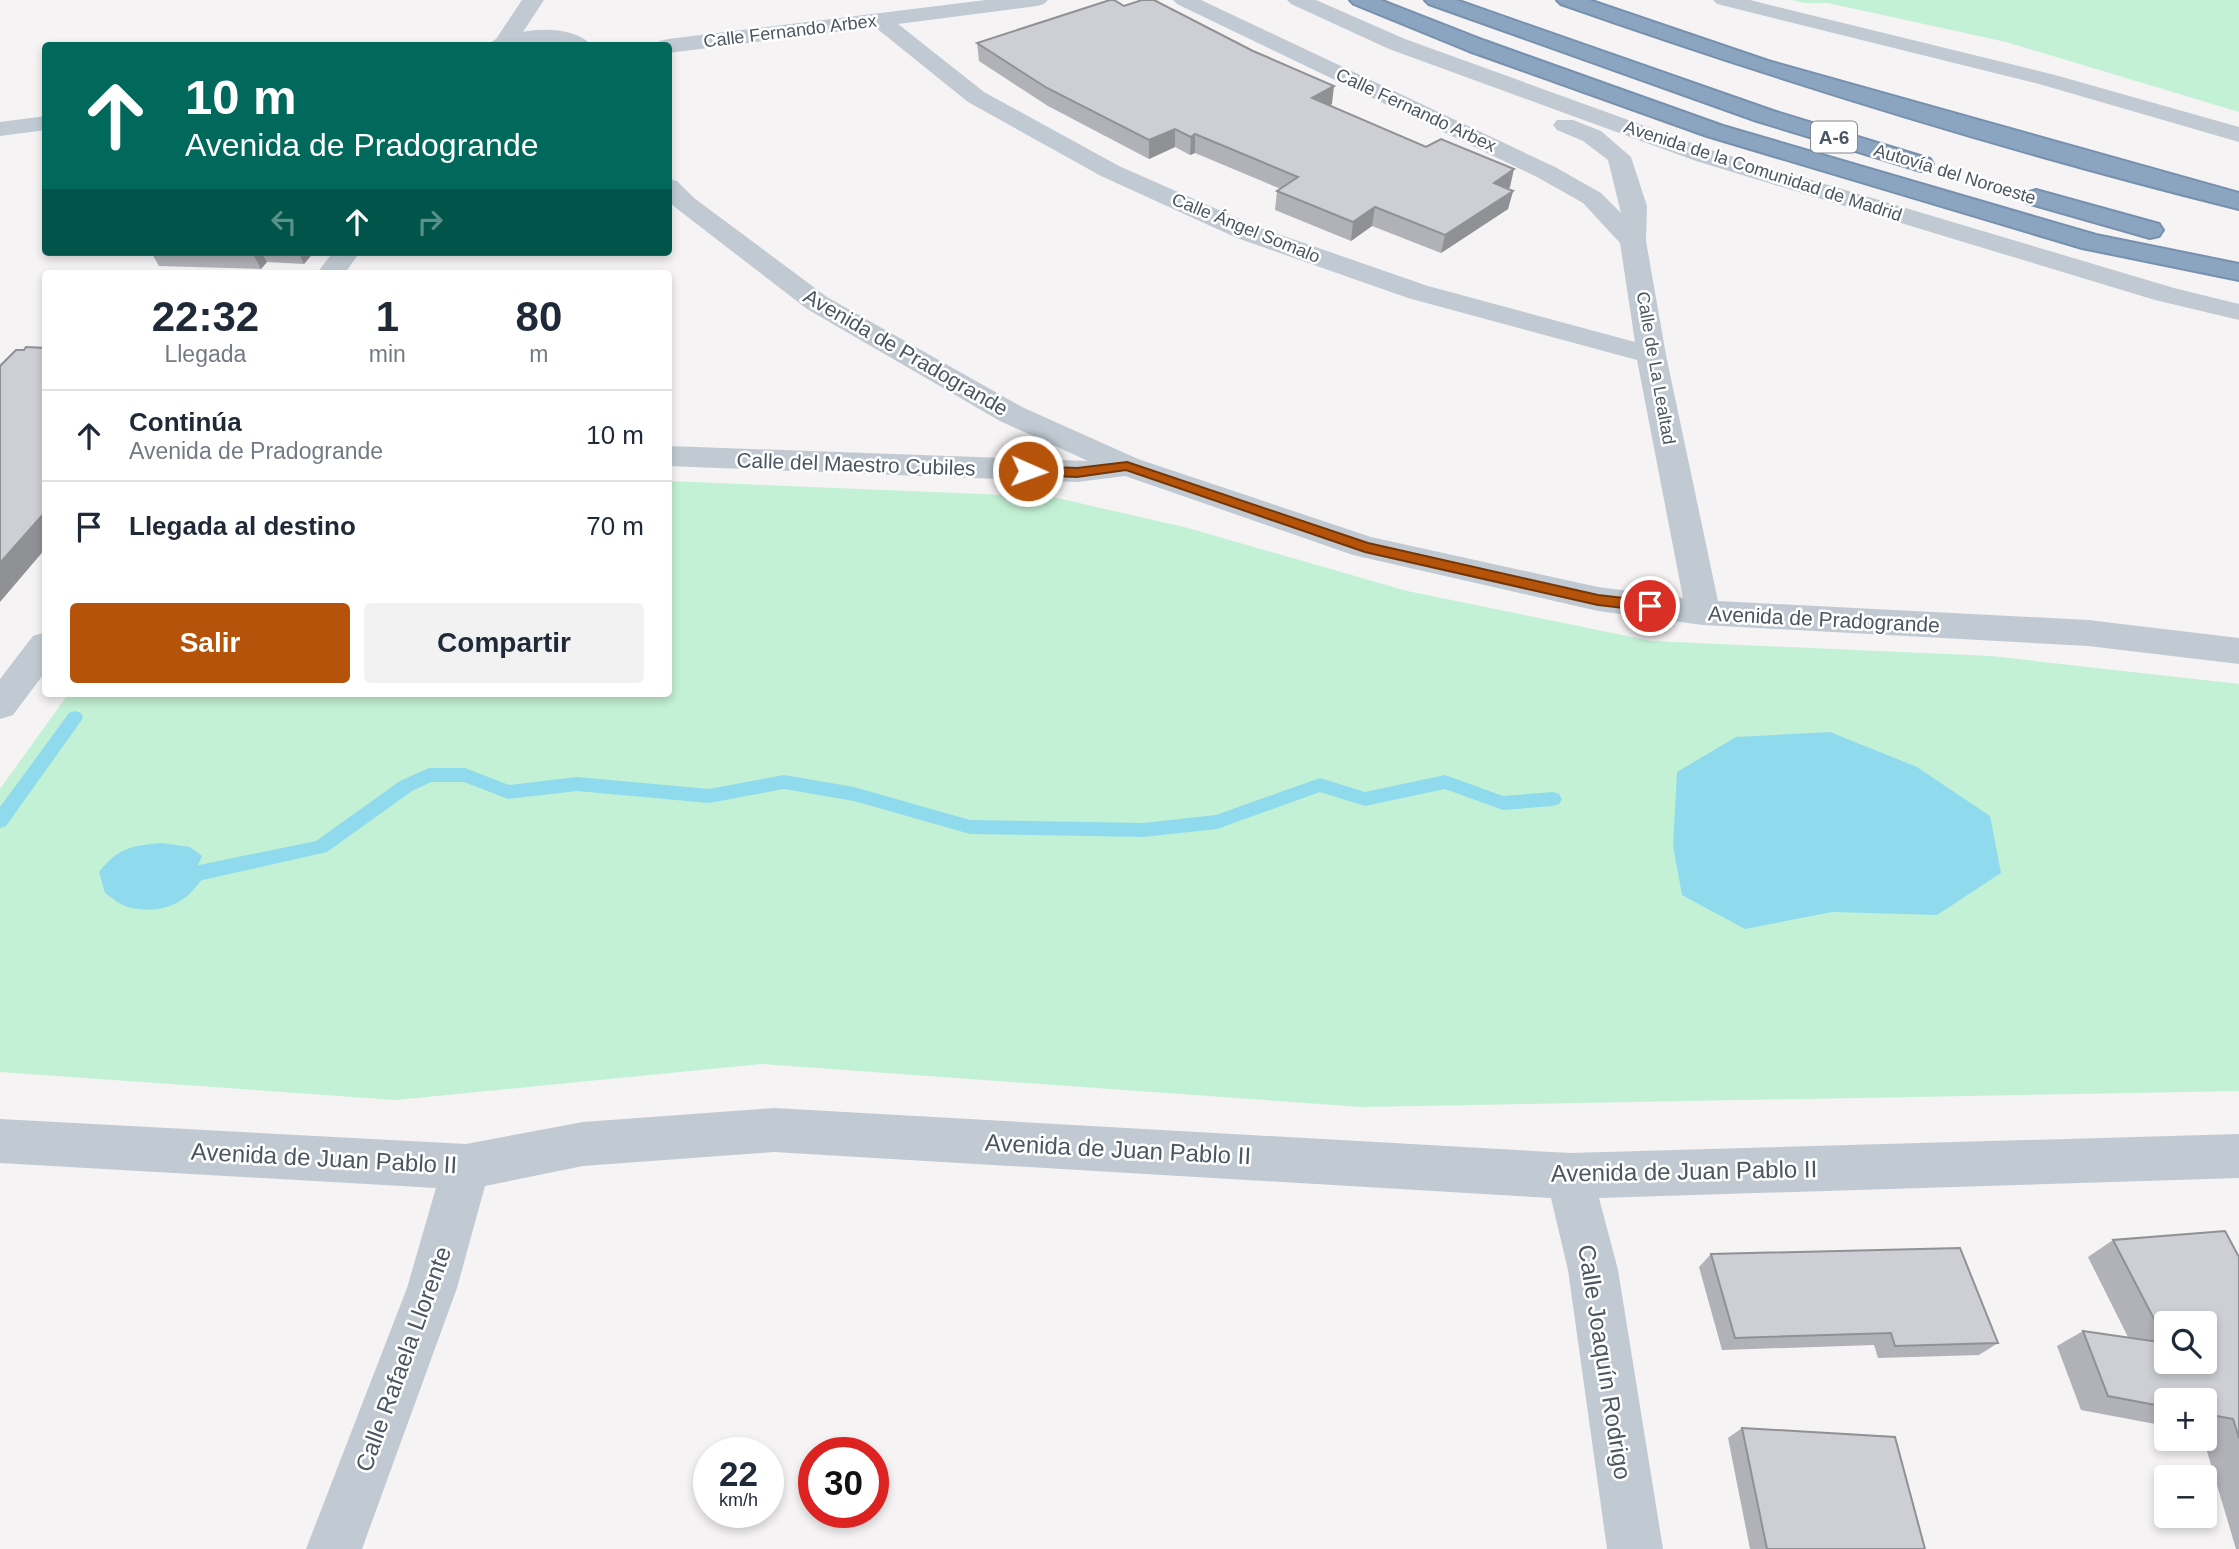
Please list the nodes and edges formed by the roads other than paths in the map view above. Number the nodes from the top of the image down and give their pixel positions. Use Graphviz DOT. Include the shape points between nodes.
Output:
graph roads {
  1 [pos="1037,0"];
  2 [pos="1184,0"];
  3 [pos="1361,0"];
  4 [pos="1436,0"];
  5 [pos="1568,0"];
  6 [pos="1724,0"];
  7 [pos="533,1"];
  8 [pos="1288,3"];
  9 [pos="879,19"];
  10 [pos="559,37"];
  11 [pos="502,42"];
  12 [pos="510,42"];
  13 [pos="571,42"];
  14 [pos="672,45"];
  15 [pos="42,124"];
  16 [pos="0,129"];
  17 [pos="2239,135"];
  18 [pos="1944,171"];
  19 [pos="672,191"];
  20 [pos="2007,191"];
  21 [pos="2239,201"];
  22 [pos="1633,241"];
  23 [pos="2239,255"];
  24 [pos="344,256"];
  25 [pos="333,270"];
  26 [pos="2239,272"];
  27 [pos="2239,312"];
  28 [pos="1651,355"];
  29 [pos="672,456"];
  30 [pos="1127,466"];
  31 [pos="1703,613"];
  32 [pos="2239,651"];
  33 [pos="24,662"];
  34 [pos="0,705"];
  35 [pos="0,1141"];
  36 [pos="2239,1156"];
  37 [pos="466,1167"];
  38 [pos="1570,1176"];
  39 [pos="334,1549"];
  40 [pos="1635,1549"];
  1 -- 9 [label="street, Calle Fernando Arbex"];
  2 -- 22 [label="street, Calle Fernando Arbex" via="1546,172 1592,198"];
  3 -- 26 [label="highway" via="1715,131 2091,242"];
  4 -- 18 [label="highway, Autovía del Noroeste / A-6" via="1765,116"];
  5 -- 21 [label="highway, A-6" via="1760,66"];
  6 -- 17 [label="street" via="2010,69"];
  7 -- 10 [label="street"];
  7 -- 11 [label="street"];
  8 -- 22 [label="street, Calle de La Lealtad" via="1385,54 1592,136 1619,157 1634,206"];
  8 -- 27 [label="street, Avenida de la Comunidad de Madrid" via="1704,156"];
  9 -- 14 [label="street, Calle Fernando Arbex"];
  9 -- 28 [label="street, Calle Ángel Somalo" via="976,97 1110,171 1246,232 1418,292"];
  10 -- 12 [label="street"];
  10 -- 13 [label="street"];
  15 -- 16 [label="street"];
  19 -- 30 [label="street, Avenida de Pradogrande" via="817,303 1011,414"];
  20 -- 23 [label="highway, Autovía del Noroeste"];
  22 -- 28 [label="street, Calle de La Lealtad"];
  24 -- 25 [label="street"];
  28 -- 31 [label="street, Calle de La Lealtad"];
  29 -- 30 [label="street, Calle del Maestro Cubiles" via="1077,472"];
  30 -- 31 [label="street, Avenida de Pradogrande" via="1365,547 1598,600"];
  31 -- 32 [label="street, Avenida de Pradogrande" via="2088,633"];
  33 -- 34 [label="street"];
  35 -- 37 [label="street, Avenida de Juan Pablo II"];
  36 -- 38 [label="street, Avenida de Juan Pablo II"];
  37 -- 38 [label="street, Avenida de Juan Pablo II" via="583,1144 774,1130"];
  37 -- 39 [label="street, Calle Rafaela Llorente" via="432,1288"];
  38 -- 40 [label="street, Calle Joaquín Rodrigo" via="1593,1270"];
}
